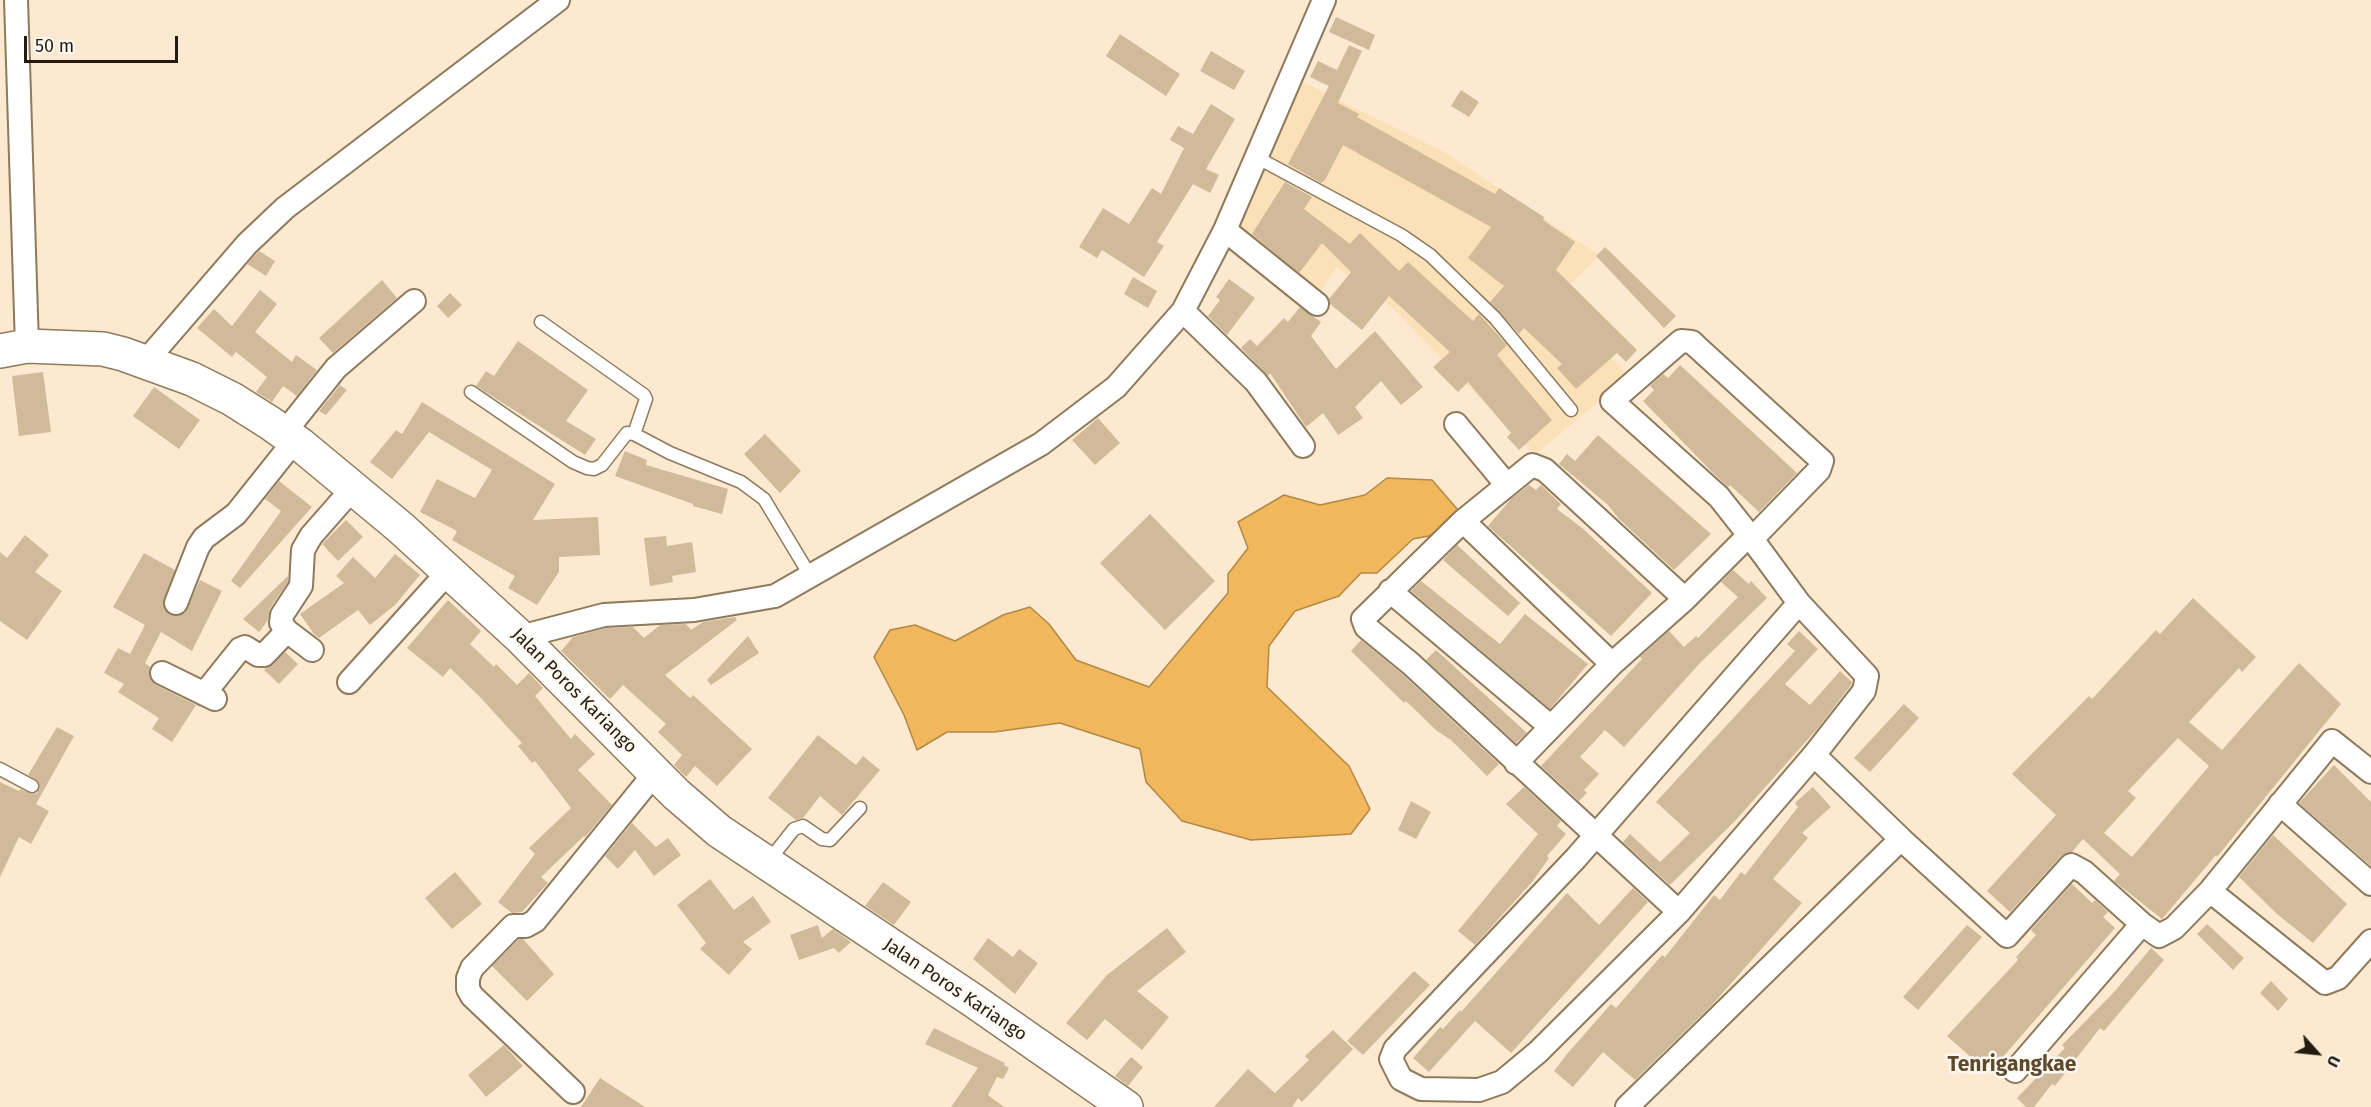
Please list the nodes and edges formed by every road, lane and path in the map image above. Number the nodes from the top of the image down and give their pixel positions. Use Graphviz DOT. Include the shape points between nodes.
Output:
graph roads {
  1 [pos="16,0"];
  2 [pos="558,0"];
  3 [pos="1324,0"];
  4 [pos="1256,158"];
  5 [pos="1225,230"];
  6 [pos="414,301"];
  7 [pos="1317,304"];
  8 [pos="1183,311"];
  9 [pos="541,322"];
  10 [pos="14,349"];
  11 [pos="146,361"];
  12 [pos="471,392"];
  13 [pos="1571,410"];
  14 [pos="1456,424"];
  15 [pos="634,434"];
  16 [pos="289,436"];
  17 [pos="1303,446"];
  18 [pos="1506,484"];
  19 [pos="354,487"];
  20 [pos="1463,522"];
  21 [pos="1750,537"];
  22 [pos="449,571"];
  23 [pos="811,577"];
  24 [pos="1390,591"];
  25 [pos="1685,599"];
  26 [pos="176,603"];
  27 [pos="1799,603"];
  28 [pos="287,631"];
  29 [pos="520,637"];
  30 [pos="312,650"];
  31 [pos="1612,664"];
  32 [pos="162,673"];
  33 [pos="349,682"];
  34 [pos="1551,727"];
  35 [pos="1814,755"];
  36 [pos="1516,763"];
  37 [pos="0,769"];
  38 [pos="2371,772"];
  39 [pos="655,773"];
  40 [pos="32,786"];
  41 [pos="2280,804"];
  42 [pos="860,808"];
  43 [pos="1595,835"];
  44 [pos="1901,839"];
  45 [pos="766,864"];
  46 [pos="2371,884"];
  47 [pos="2210,891"];
  48 [pos="1679,912"];
  49 [pos="2142,924"];
  50 [pos="2371,941"];
  51 [pos="2015,1071"];
  52 [pos="573,1092"];
  53 [pos="1125,1107"];
  54 [pos="1627,1107"];
  1 -- 10 [label="street"];
  2 -- 11 [label="street" via="285,208 247,244"];
  3 -- 4 [label="street"];
  4 -- 5 [label="street"];
  4 -- 13 [label="lane" via="1401,235 1430,255 1496,318"];
  5 -- 7 [label="street"];
  5 -- 8 [label="street"];
  6 -- 16 [label="street" via="336,368"];
  8 -- 17 [label="street" via="1256,382"];
  8 -- 23 [label="street" via="1116,387 1041,444"];
  9 -- 15 [label="lane" via="644,394 646,399"];
  10 -- 11 [label="main road, Jalan Poros Kariango" via="103,350"];
  11 -- 16 [label="main road, Jalan Poros Kariango" via="213,388"];
  12 -- 15 [label="lane" via="587,468 602,465 627,434"];
  14 -- 18 [label="street"];
  15 -- 23 [label="lane" via="752,489 772,510"];
  16 -- 19 [label="main road, Jalan Poros Kariango"];
  16 -- 26 [label="street" via="236,514 204,538 192,556"];
  18 -- 20 [label="street"];
  18 -- 25 [label="street" via="1532,465 1545,470"];
  19 -- 22 [label="main road, Jalan Poros Kariango"];
  19 -- 28 [label="street" via="303,549 301,586 282,615 281,623"];
  20 -- 24 [label="street"];
  20 -- 31 [label="street"];
  21 -- 21 [label="street" via="1719,497 1612,401 1681,341 1692,342 1822,461 1819,470"];
  21 -- 25 [label="street"];
  21 -- 27 [label="street"];
  22 -- 29 [label="main road, Jalan Poros Kariango"];
  22 -- 33 [label="street"];
  23 -- 29 [label="street" via="775,596 694,610 604,615"];
  24 -- 34 [label="street"];
  24 -- 36 [label="street" via="1365,616 1366,627"];
  25 -- 31 [label="street"];
  27 -- 35 [label="street" via="1865,672 1868,680 1864,691"];
  27 -- 43 [label="street"];
  28 -- 30 [label="street"];
  28 -- 32 [label="street" via="264,655 245,647 240,649 210,696"];
  29 -- 39 [label="main road, Jalan Poros Kariango"];
  31 -- 34 [label="street"];
  34 -- 36 [label="street"];
  35 -- 44 [label="street"];
  35 -- 48 [label="street"];
  36 -- 43 [label="street"];
  37 -- 40 [label="lane"];
  38 -- 41 [label="street" via="2332,741"];
  39 -- 45 [label="main road, Jalan Poros Kariango" via="719,831"];
  39 -- 52 [label="street" via="535,921 513,926 468,978 472,996"];
  41 -- 46 [label="street"];
  41 -- 47 [label="street"];
  42 -- 45 [label="lane" via="830,840 803,826 794,829"];
  43 -- 48 [label="street"];
  43 -- 48 [label="street" via="1395,1049 1391,1059 1401,1079 1421,1089 1479,1090 1502,1082 1538,1052"];
  44 -- 49 [label="street" via="2007,936 2071,865"];
  44 -- 54 [label="street"];
  45 -- 53 [label="main road, Jalan Poros Kariango" via="974,1001"];
  47 -- 49 [label="street" via="2174,928 2159,936"];
  47 -- 50 [label="street" via="2325,983 2338,978"];
  49 -- 51 [label="street"];
}
